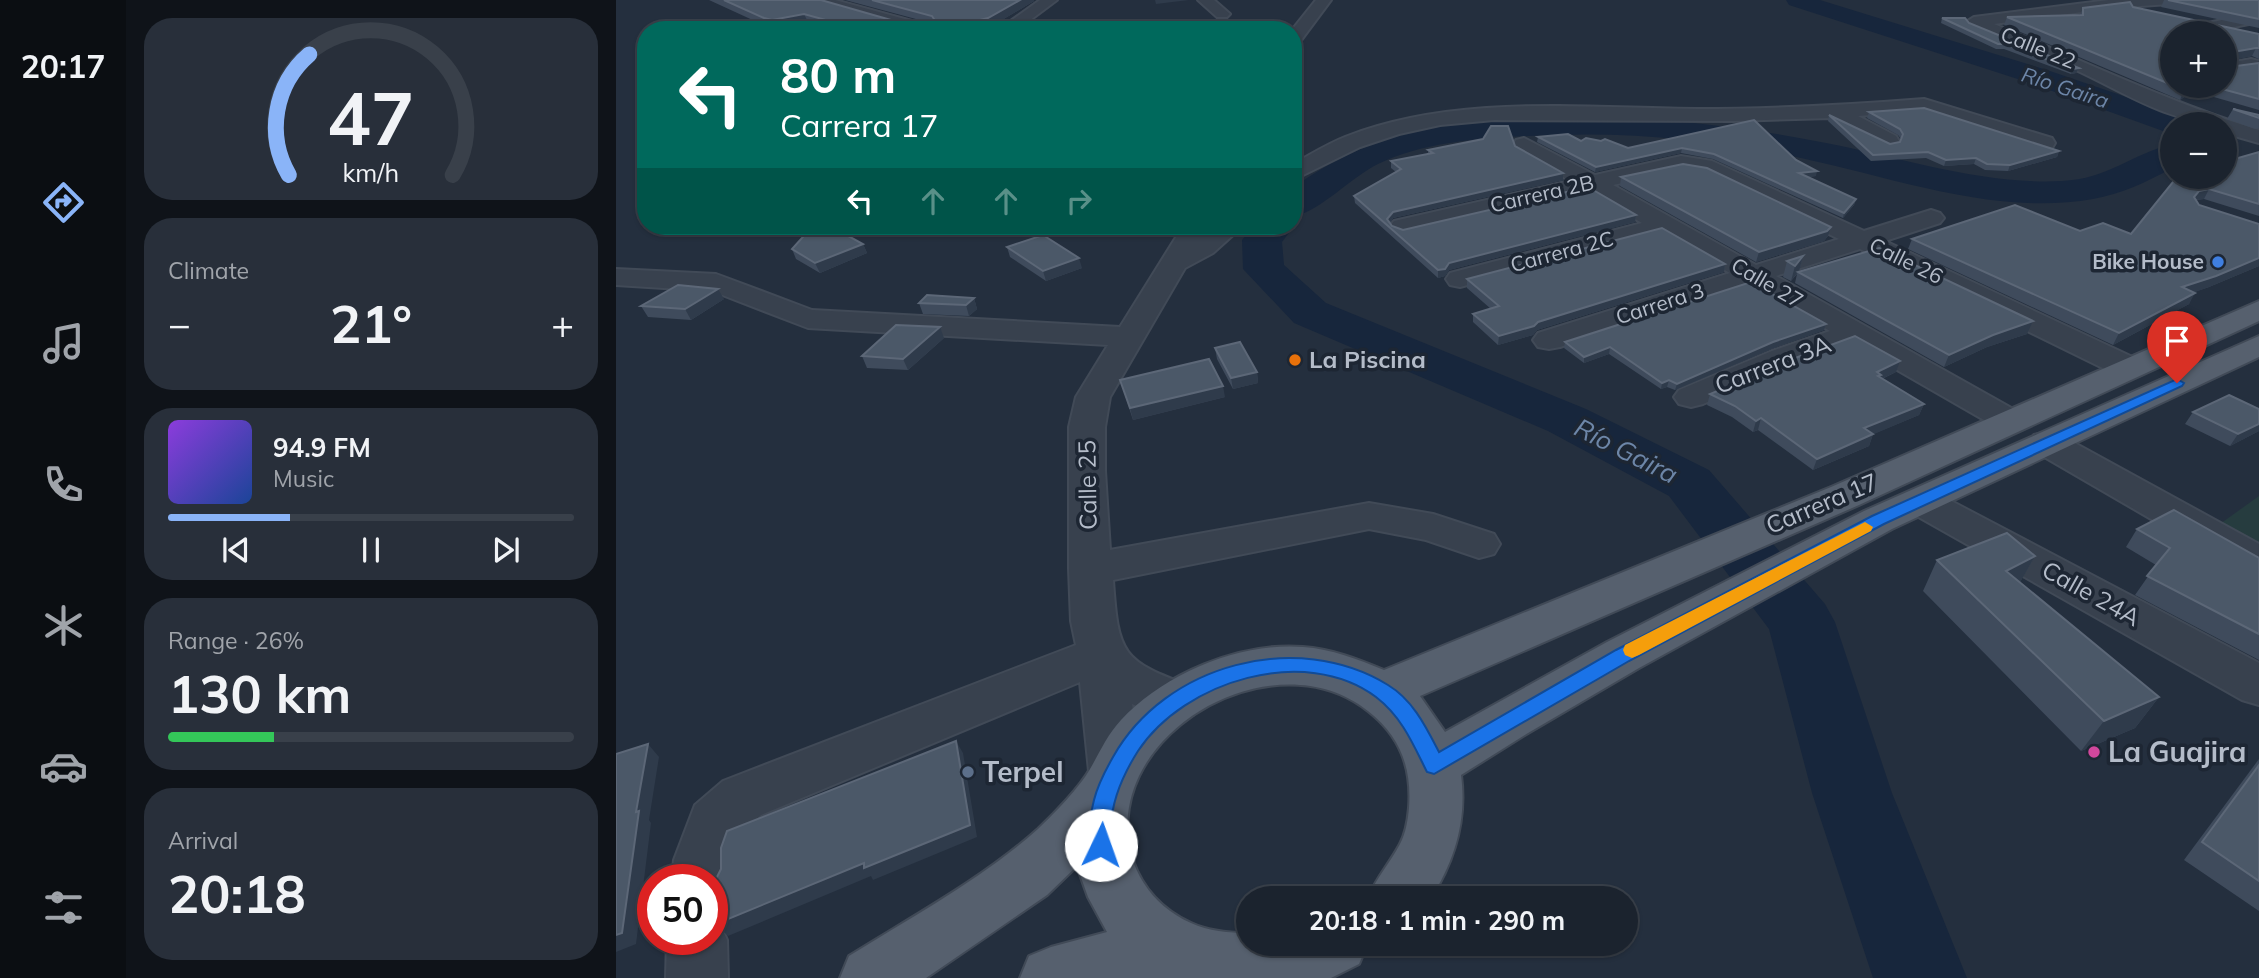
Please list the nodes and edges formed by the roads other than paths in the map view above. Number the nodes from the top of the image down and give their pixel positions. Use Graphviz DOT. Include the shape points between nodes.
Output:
graph roads {
  1 [pos="818,0"];
  2 [pos="1050,0"];
  3 [pos="1205,0"];
  4 [pos="1324,0"];
  5 [pos="2092,0"];
  6 [pos="2112,4"];
  7 [pos="2166,8"];
  8 [pos="1223,14"];
  9 [pos="2259,17"];
  10 [pos="895,21"];
  11 [pos="1019,21"];
  12 [pos="1302,28"];
  13 [pos="2248,34"];
  14 [pos="2237,66"];
  15 [pos="2259,66"];
  16 [pos="2160,83"];
  17 [pos="2160,90"];
  18 [pos="2180,98"];
  19 [pos="1835,112"];
  20 [pos="2205,112"];
  21 [pos="2216,112"];
  22 [pos="2237,117"];
  23 [pos="2259,119"];
  24 [pos="2237,123"];
  25 [pos="2259,137"];
  26 [pos="1888,141"];
  27 [pos="2043,143"];
  28 [pos="1524,145"];
  29 [pos="1681,163"];
  30 [pos="1302,168"];
  31 [pos="1589,182"];
  32 [pos="1931,218"];
  33 [pos="1664,225"];
  34 [pos="1403,226"];
  35 [pos="1191,235"];
  36 [pos="1219,235"];
  37 [pos="1863,240"];
  38 [pos="1176,261"];
  39 [pos="1752,275"];
  40 [pos="616,278"];
  41 [pos="1460,279"];
  42 [pos="2259,310"];
  43 [pos="1854,333"];
  44 [pos="1127,337"];
  45 [pos="1549,340"];
  46 [pos="2259,345"];
  47 [pos="2129,368"];
  48 [pos="1691,397"];
  49 [pos="2010,421"];
  50 [pos="2047,443"];
  51 [pos="1922,502"];
  52 [pos="1861,508"];
  53 [pos="1479,544"];
  54 [pos="2259,563"];
  55 [pos="1090,569"];
  56 [pos="1101,653"];
  57 [pos="2259,686"];
  58 [pos="1383,691"];
  59 [pos="1176,701"];
  60 [pos="1434,765"];
  61 [pos="1111,779"];
  62 [pos="702,864"];
  63 [pos="1405,886"];
  64 [pos="697,955"];
  65 [pos="1306,956"];
  66 [pos="1217,967"];
  67 [pos="697,978"];
  68 [pos="871,978"];
  69 [pos="1051,978"];
  1 -- 10 [label="street"];
  2 -- 11 [label="street"];
  3 -- 8 [label="street"];
  4 -- 12 [label="street"];
  5 -- 6 [label="street"];
  6 -- 7 [label="street"];
  6 -- 20 [label="street, Calle 22" via="1974,22 2159,103"];
  9 -- 13 [label="street" via="2208,25"];
  14 -- 15 [label="street"];
  16 -- 17 [label="street" via="2149,86"];
  18 -- 21 [label="street"];
  19 -- 26 [label="street"];
  19 -- 27 [label="street" via="1924,105"];
  19 -- 30 [label="street" via="1494,114 1440,119 1352,142"];
  22 -- 23 [label="street"];
  24 -- 25 [label="street, Calle 22"];
  28 -- 31 [label="street, Calle 27"];
  29 -- 31 [label="street, Carrera 2B"];
  29 -- 37 [label="street, Calle 26" via="1712,168"];
  31 -- 33 [label="street, Calle 27"];
  31 -- 34 [label="street, Carrera 2B"];
  32 -- 37 [label="street, Carrera 3"];
  33 -- 39 [label="street, Calle 27"];
  33 -- 41 [label="street, Carrera 2C"];
  35 -- 38 [label="street, Calle 25"];
  36 -- 38 [label="street"];
  37 -- 39 [label="street, Carrera 3"];
  37 -- 47 [label="street, Calle 26"];
  38 -- 44 [label="street, Calle 25"];
  39 -- 43 [label="street, Calle 27"];
  39 -- 45 [label="street, Carrera 3"];
  40 -- 44 [label="street" via="716,283 808,319"];
  42 -- 47 [label="main road, Carrera 17"];
  43 -- 48 [label="street, Carrera 3A"];
  43 -- 49 [label="street, Calle 27"];
  44 -- 55 [label="street, Calle 25" via="1093,397 1087,427"];
  46 -- 50 [label="main road, Carrera 17"];
  47 -- 49 [label="main road, Carrera 17"];
  49 -- 52 [label="main road, Carrera 17"];
  50 -- 51 [label="main road, Carrera 17"];
  50 -- 54 [label="street"];
  51 -- 52 [label="main road, Carrera 17"];
  51 -- 57 [label="street, Calle 24A"];
  52 -- 58 [label="main road, Carrera 17" via="1578,606"];
  52 -- 60 [label="main road, Carrera 17"];
  53 -- 55 [label="street" via="1433,528 1369,516"];
  55 -- 56 [label="street, Calle 25" via="1093,621"];
  56 -- 59 [label="street" via="1131,684"];
  56 -- 61 [label="street, Calle 25"];
  56 -- 62 [label="street" via="742,798 714,823"];
  58 -- 59 [label="main road" via="1346,673 1293,665 1260,667 1217,679"];
  58 -- 60 [label="main road" via="1415,723"];
  59 -- 61 [label="main road" via="1131,744"];
  60 -- 63 [label="main road" via="1437,810 1424,857"];
  61 -- 66 [label="main road" via="1100,825 1101,851 1117,901 1144,933"];
  61 -- 68 [label="main road" via="1061,844 1027,876"];
  64 -- 67 [label="street"];
  65 -- 66 [label="main road"];
  66 -- 69 [label="main road" via="1130,956"];
}
